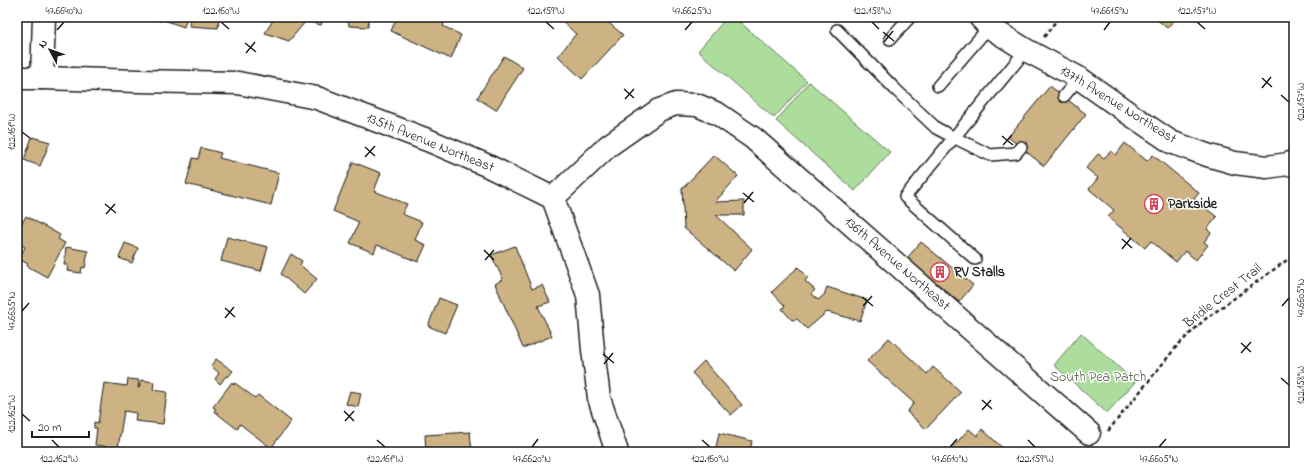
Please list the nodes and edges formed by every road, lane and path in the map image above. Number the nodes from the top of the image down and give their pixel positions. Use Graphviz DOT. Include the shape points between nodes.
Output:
graph roads {
  1 [pos="44,17"];
  2 [pos="910,17"];
  3 [pos="985,22"];
  4 [pos="837,30"];
  5 [pos="890,39"];
  6 [pos="1026,50"];
  7 [pos="17,78"];
  8 [pos="42,78"];
  9 [pos="1079,78"];
  10 [pos="938,86"];
  11 [pos="1064,96"];
  12 [pos="953,137"];
  13 [pos="1021,147"];
  14 [pos="1294,161"];
  15 [pos="553,198"];
  16 [pos="1294,255"];
  17 [pos="975,258"];
  18 [pos="1097,434"];
  19 [pos="617,452"];
  1 -- 8 [label="street"];
  2 -- 5 [label="lane"];
  3 -- 6 [label="street, 137th Avenue Northeast"];
  3 -- 10 [label="lane"];
  4 -- 12 [label="lane" via="936,128"];
  6 -- 9 [label="street, 137th Avenue Northeast"];
  6 -- 12 [label="lane"];
  7 -- 8 [label="street, 135th Avenue Northeast"];
  8 -- 15 [label="street, 135th Avenue Northeast" via="238,83 317,98 430,141"];
  9 -- 11 [label="lane"];
  9 -- 14 [label="street, 137th Avenue Northeast" via="1171,142 1235,163 1267,167"];
  12 -- 13 [label="lane" via="990,155 1016,153"];
  12 -- 17 [label="lane" via="905,197"];
  15 -- 18 [label="street, 136th Avenue Northeast" via="608,146 659,110 676,104 697,105 718,114 753,138"];
  15 -- 19 [label="street" via="588,295 599,398"];
  16 -- 18 [label="path, Bridle Crest Trail" via="1204,320"];
}
